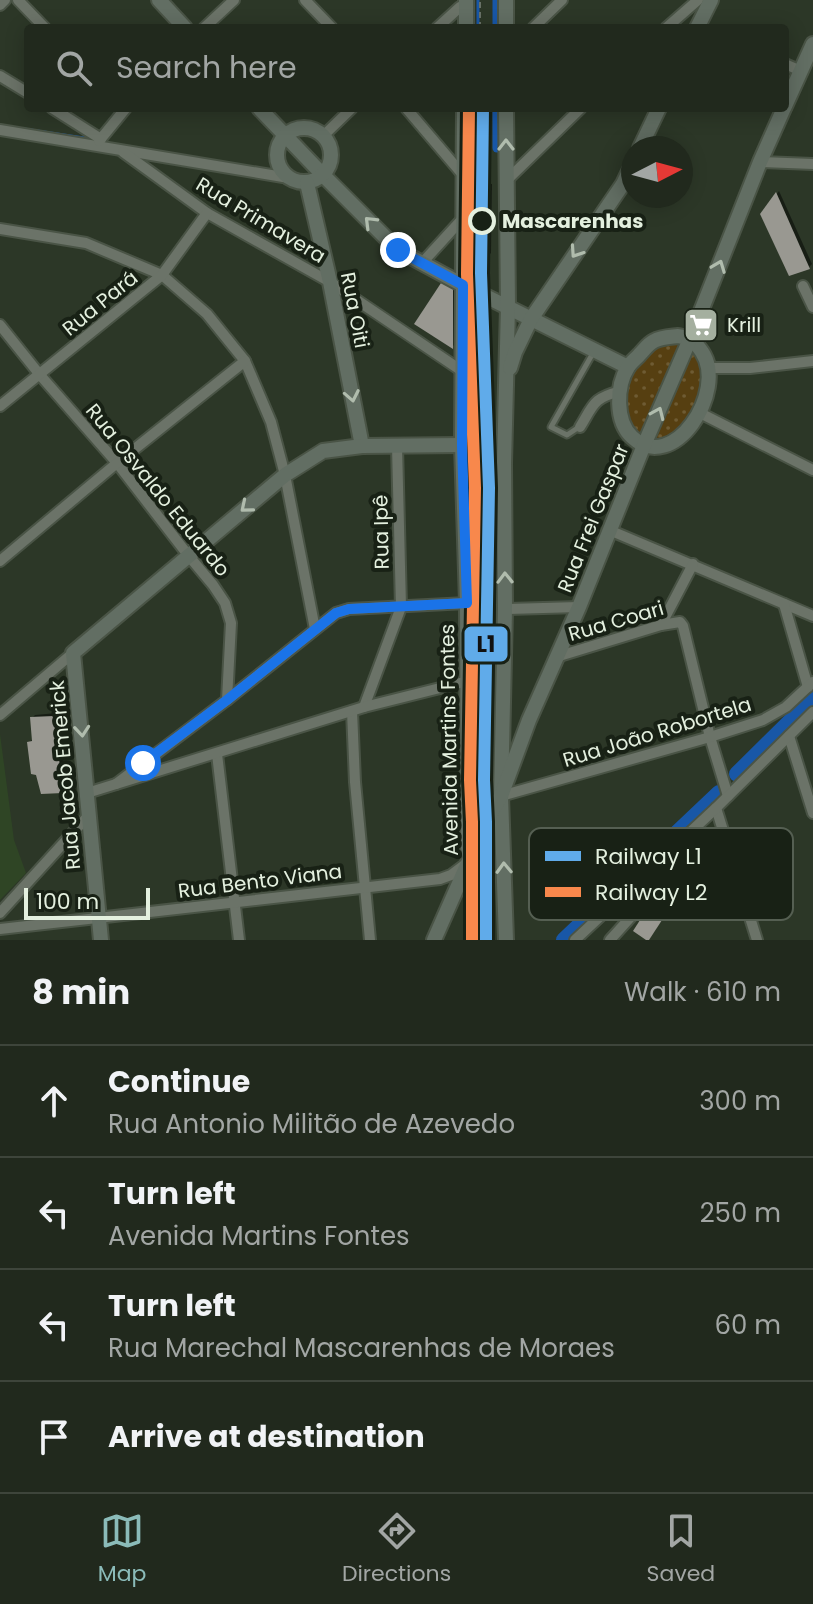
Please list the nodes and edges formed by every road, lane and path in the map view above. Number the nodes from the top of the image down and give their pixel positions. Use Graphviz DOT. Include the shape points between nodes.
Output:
graph roads {
  1 [pos="5,0"];
  2 [pos="18,0"];
  3 [pos="159,0"];
  4 [pos="234,0"];
  5 [pos="305,0"];
  6 [pos="480,0"];
  7 [pos="506,0"];
  8 [pos="562,0"];
  9 [pos="698,0"];
  10 [pos="711,0"];
  11 [pos="461,4"];
  12 [pos="0,5"];
  13 [pos="679,17"];
  14 [pos="41,24"];
  15 [pos="181,24"];
  16 [pos="208,24"];
  17 [pos="328,24"];
  18 [pos="441,24"];
  19 [pos="465,24"];
  20 [pos="480,24"];
  21 [pos="506,24"];
  22 [pos="537,24"];
  23 [pos="671,24"];
  24 [pos="695,24"];
  25 [pos="703,24"];
  26 [pos="813,44"];
  27 [pos="789,66"];
  28 [pos="801,71"];
  29 [pos="0,76"];
  30 [pos="24,91"];
  31 [pos="789,96"];
  32 [pos="57,112"];
  33 [pos="122,112"];
  34 [pos="263,112"];
  35 [pos="348,112"];
  36 [pos="409,112"];
  37 [pos="464,112"];
  38 [pos="479,112"];
  39 [pos="506,112"];
  40 [pos="577,112"];
  41 [pos="657,112"];
  42 [pos="782,112"];
  43 [pos="0,130"];
  44 [pos="284,136"];
  45 [pos="323,136"];
  46 [pos="646,136"];
  47 [pos="98,143"];
  48 [pos="123,152"];
  49 [pos="760,162"];
  50 [pos="813,164"];
  51 [pos="323,175"];
  52 [pos="463,175"];
  53 [pos="289,178"];
  54 [pos="505,182"];
  55 [pos="307,183"];
  56 [pos="621,187"];
  57 [pos="469,212"];
  58 [pos="207,213"];
  59 [pos="0,229"];
  60 [pos="478,261"];
  61 [pos="422,263"];
  62 [pos="162,275"];
  63 [pos="330,282"];
  64 [pos="463,285"];
  65 [pos="803,286"];
  66 [pos="482,288"];
  67 [pos="812,303"];
  68 [pos="508,307"];
  69 [pos="531,319"];
  70 [pos="0,325"];
  71 [pos="690,339"];
  72 [pos="595,351"];
  73 [pos="245,361"];
  74 [pos="813,361"];
  75 [pos="628,367"];
  76 [pos="708,368"];
  77 [pos="462,371"];
  78 [pos="40,375"];
  79 [pos="505,385"];
  80 [pos="621,391"];
  81 [pos="0,406"];
  82 [pos="700,413"];
  83 [pos="580,427"];
  84 [pos="462,445"];
  85 [pos="644,445"];
  86 [pos="362,446"];
  87 [pos="397,446"];
  88 [pos="117,463"];
  89 [pos="813,470"];
  90 [pos="285,475"];
  91 [pos="475,482"];
  92 [pos="609,530"];
  93 [pos="188,555"];
  94 [pos="0,561"];
  95 [pos="693,564"];
  96 [pos="467,603"];
  97 [pos="784,604"];
  98 [pos="401,607"];
  99 [pos="579,607"];
  100 [pos="505,609"];
  101 [pos="813,616"];
  102 [pos="661,625"];
  103 [pos="315,629"];
  104 [pos="73,653"];
  105 [pos="556,657"];
  106 [pos="468,681"];
  107 [pos="811,684"];
  108 [pos="227,700"];
  109 [pos="364,707"];
  110 [pos="352,711"];
  111 [pos="813,712"];
  112 [pos="0,715"];
  113 [pos="503,715"];
  114 [pos="529,720"];
  115 [pos="789,736"];
  116 [pos="710,737"];
  117 [pos="217,754"];
  118 [pos="476,776"];
  119 [pos="116,784"];
  120 [pos="498,790"];
  121 [pos="87,793"];
  122 [pos="727,794"];
  123 [pos="812,807"];
  124 [pos="716,808"];
  125 [pos="89,815"];
  126 [pos="695,828"];
  127 [pos="722,828"];
  128 [pos="470,860"];
  129 [pos="365,887"];
  130 [pos="236,902"];
  131 [pos="0,913"];
  132 [pos="99,917"];
  133 [pos="599,920"];
  134 [pos="628,920"];
  135 [pos="751,920"];
  136 [pos="0,929"];
  137 [pos="580,938"];
  138 [pos="101,940"];
  139 [pos="239,940"];
  140 [pos="370,940"];
  141 [pos="434,940"];
  142 [pos="474,940"];
  143 [pos="506,940"];
  144 [pos="610,940"];
  145 [pos="757,940"];
  1 -- 12 [label="street"];
  2 -- 14 [label="street"];
  3 -- 15 [label="street"];
  4 -- 16 [label="street"];
  5 -- 17 [label="street"];
  6 -- 20 [label="path"];
  7 -- 21 [label="street"];
  8 -- 22 [label="street"];
  9 -- 13 [label="street"];
  10 -- 25 [label="street"];
  11 -- 18 [label="street"];
  11 -- 19 [label="street"];
  13 -- 23 [label="street"];
  13 -- 24 [label="street"];
  26 -- 28 [label="street, Rua Frei Gaspar"];
  27 -- 28 [label="street"];
  28 -- 31 [label="street, Rua Frei Gaspar"];
  29 -- 30 [label="street"];
  32 -- 47 [label="street"];
  33 -- 47 [label="street"];
  34 -- 44 [label="street"];
  35 -- 45 [label="street"];
  36 -- 52 [label="street"];
  37 -- 52 [label="street, Avenida Martins Fontes"];
  38 -- 60 [label="path"];
  54 -- 39 [label="street, one-way"];
  40 -- 54 [label="street"];
  41 -- 46 [label="street"];
  42 -- 49 [label="street, Rua Frei Gaspar"];
  43 -- 47 [label="street"];
  44 -- 45 [label="street" via="300,128"];
  44 -- 51 [label="street"];
  44 -- 53 [label="street" via="277,158"];
  45 -- 51 [label="street" via="331,160"];
  47 -- 48 [label="street"];
  48 -- 53 [label="street"];
  48 -- 58 [label="street, Rua Primavera"];
  49 -- 50 [label="street"];
  71 -- 49 [label="street, Rua Frei Gaspar, one-way"];
  51 -- 55 [label="street"];
  61 -- 51 [label="street, one-way" via="398,250"];
  52 -- 57 [label="street, Avenida Martins Fontes"];
  53 -- 55 [label="street"];
  54 -- 68 [label="street"];
  55 -- 63 [label="street, Rua Oiti"];
  56 -- 69 [label="street, one-way"];
  57 -- 60 [label="path"];
  57 -- 61 [label="street"];
  57 -- 64 [label="street, Avenida Martins Fontes"];
  58 -- 62 [label="street, Rua Pará"];
  58 -- 63 [label="street, Rua Primavera"];
  59 -- 62 [label="street" via="86,243"];
  60 -- 66 [label="path"];
  60 -- 66 [label="path" via="484,259"];
  61 -- 64 [label="street"];
  62 -- 73 [label="street" via="207,314"];
  62 -- 78 [label="street, Rua Pará"];
  63 -- 77 [label="street, Rua Primavera"];
  63 -- 86 [label="street, Rua Oiti, one-way"];
  64 -- 66 [label="street"];
  64 -- 77 [label="street, Avenida Martins Fontes"];
  65 -- 67 [label="street"];
  66 -- 68 [label="street"];
  66 -- 91 [label="path"];
  68 -- 69 [label="street"];
  68 -- 79 [label="street"];
  69 -- 72 [label="street"];
  69 -- 79 [label="street"];
  70 -- 78 [label="street, Rua Osvaldo Eduardo"];
  71 -- 75 [label="street" via="651,342"];
  71 -- 76 [label="street"];
  85 -- 71 [label="street, Rua Frei Gaspar, one-way"];
  72 -- 75 [label="street"];
  72 -- 83 [label="lane" via="551,427 567,435"];
  73 -- 88 [label="street"];
  73 -- 90 [label="street" via="271,422"];
  74 -- 76 [label="street"];
  75 -- 80 [label="street"];
  76 -- 82 [label="street"];
  77 -- 84 [label="street, Avenida Martins Fontes"];
  78 -- 81 [label="street, Rua Pará"];
  78 -- 88 [label="street, Rua Osvaldo Eduardo"];
  100 -- 79 [label="street, one-way"];
  80 -- 83 [label="street" via="596,401"];
  80 -- 85 [label="street" via="625,428"];
  82 -- 85 [label="street" via="667,445"];
  82 -- 89 [label="street"];
  84 -- 87 [label="street"];
  84 -- 96 [label="street, Avenida Martins Fontes"];
  85 -- 92 [label="street, Rua Frei Gaspar"];
  86 -- 87 [label="street"];
  86 -- 90 [label="street" via="323,451"];
  87 -- 98 [label="street, Rua Ipê"];
  88 -- 93 [label="street, Rua Osvaldo Eduardo"];
  88 -- 94 [label="street"];
  90 -- 93 [label="street, one-way"];
  90 -- 103 [label="street"];
  92 -- 95 [label="street"];
  92 -- 99 [label="street, Rua Frei Gaspar"];
  93 -- 104 [label="street"];
  93 -- 108 [label="street, Rua Osvaldo Eduardo" via="225,603 231,623"];
  95 -- 97 [label="street"];
  95 -- 102 [label="street"];
  96 -- 98 [label="street"];
  96 -- 106 [label="street, Avenida Martins Fontes"];
  97 -- 101 [label="street"];
  97 -- 107 [label="street"];
  98 -- 103 [label="street" via="349,609"];
  98 -- 109 [label="street, Rua Ipê"];
  99 -- 100 [label="street"];
  99 -- 105 [label="street, Rua Frei Gaspar"];
  100 -- 113 [label="street"];
  102 -- 105 [label="street, Rua Coari"];
  102 -- 116 [label="street, Rua Coari" via="683,626"];
  103 -- 108 [label="street"];
  104 -- 112 [label="street"];
  104 -- 121 [label="street, Rua Jacob Emerick, one-way"];
  105 -- 114 [label="street, Rua Frei Gaspar"];
  106 -- 109 [label="street"];
  106 -- 128 [label="street, Avenida Martins Fontes"];
  107 -- 116 [label="street, Rua João Robortela" via="763,720"];
  108 -- 119 [label="street"];
  109 -- 110 [label="street"];
  110 -- 117 [label="street"];
  110 -- 129 [label="street"];
  111 -- 115 [label="street"];
  113 -- 114 [label="street"];
  113 -- 120 [label="street"];
  114 -- 120 [label="street, Rua Frei Gaspar"];
  115 -- 122 [label="street"];
  115 -- 123 [label="street"];
  116 -- 120 [label="street, Rua João Robortela"];
  116 -- 122 [label="street"];
  117 -- 119 [label="street"];
  117 -- 130 [label="street"];
  118 -- 120 [label="path"];
  119 -- 121 [label="street"];
  120 -- 128 [label="street, Rua Frei Gaspar"];
  143 -- 120 [label="street, one-way"];
  121 -- 125 [label="street, Rua Jacob Emerick"];
  122 -- 124 [label="street"];
  124 -- 126 [label="street"];
  124 -- 127 [label="street"];
  125 -- 131 [label="street"];
  125 -- 132 [label="street, Rua Jacob Emerick"];
  128 -- 129 [label="street, Rua Bento Viana" via="440,879"];
  128 -- 141 [label="street, Rua Frei Gaspar"];
  128 -- 142 [label="street, Avenida Martins Fontes"];
  129 -- 130 [label="street, Rua Bento Viana"];
  129 -- 140 [label="street"];
  130 -- 132 [label="street, Rua Bento Viana"];
  130 -- 139 [label="street"];
  132 -- 136 [label="street, Rua Bento Viana"];
  132 -- 138 [label="street, Rua Jacob Emerick"];
  133 -- 137 [label="street"];
  134 -- 144 [label="street"];
  135 -- 145 [label="street"];
}
